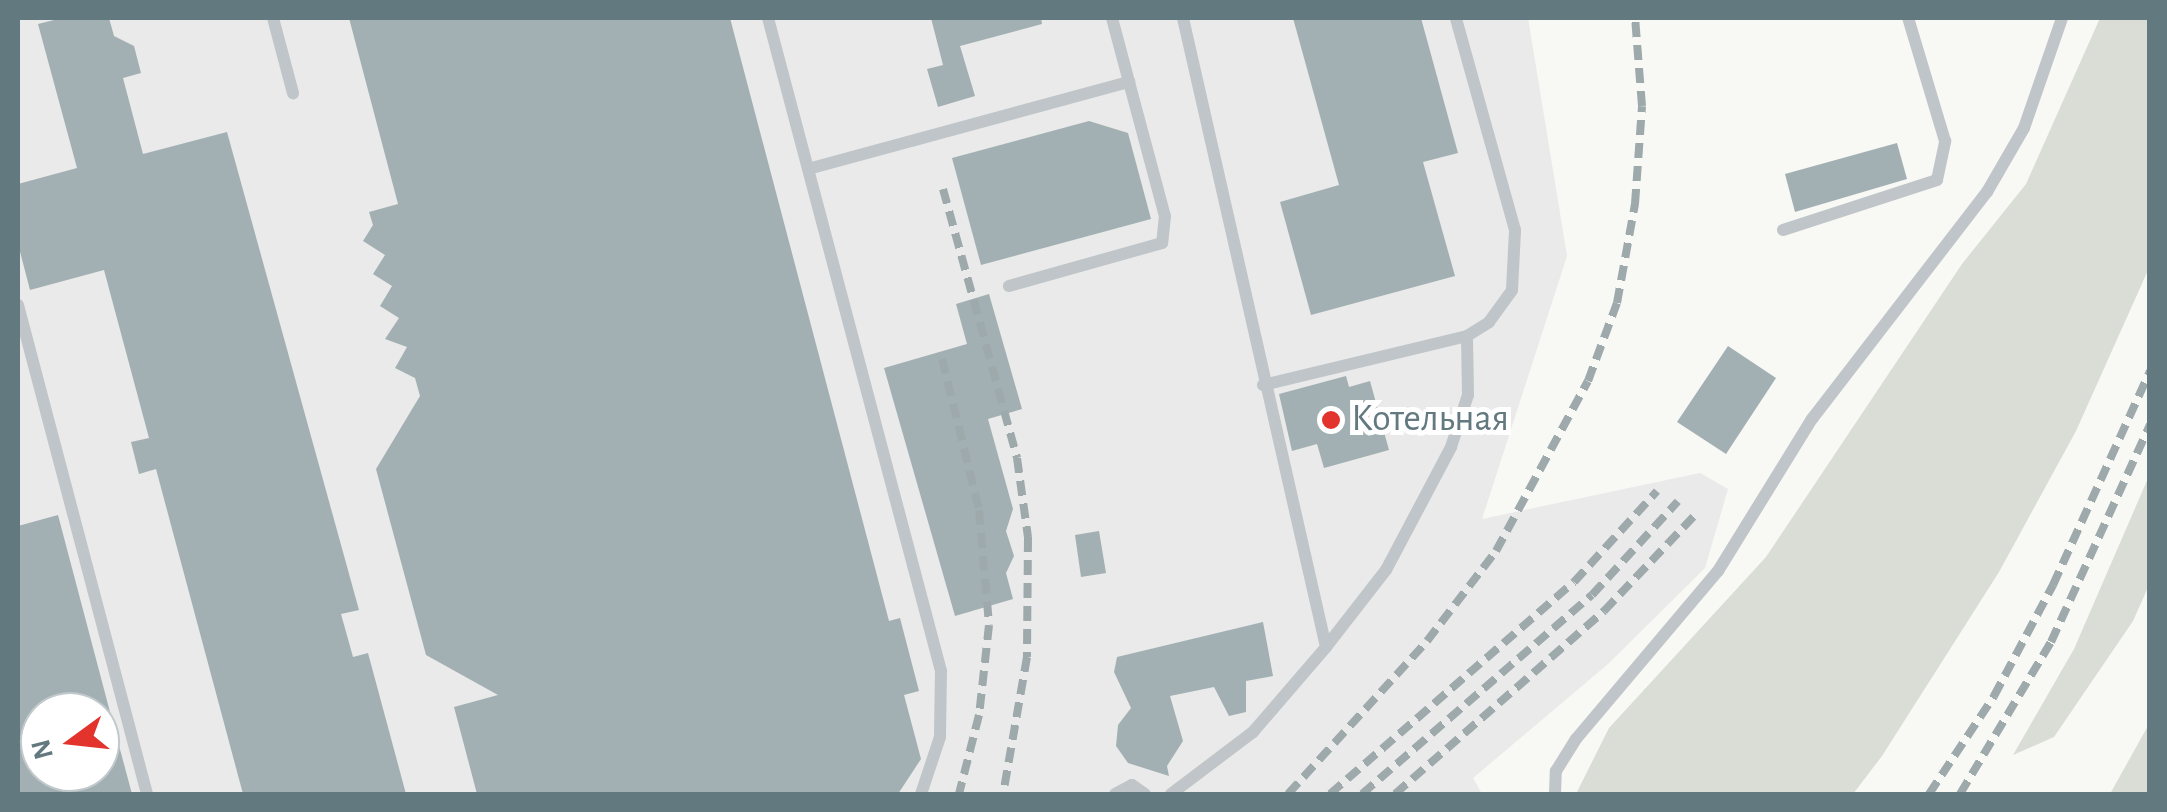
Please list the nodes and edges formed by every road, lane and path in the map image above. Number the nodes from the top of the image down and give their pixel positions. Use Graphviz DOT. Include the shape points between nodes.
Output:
graph roads {
  1 [pos="272,18"];
  2 [pos="768,18"];
  3 [pos="1112,18"];
  4 [pos="1456,18"];
  5 [pos="1908,18"];
  6 [pos="2062,18"];
  7 [pos="1180,19"];
  8 [pos="1129,82"];
  9 [pos="292,94"];
  10 [pos="808,168"];
  11 [pos="1783,230"];
  12 [pos="1009,286"];
  13 [pos="18,305"];
  14 [pos="1467,336"];
  15 [pos="1263,385"];
  16 [pos="1326,647"];
  17 [pos="147,794"];
  18 [pos="921,794"];
  19 [pos="1115,794"];
  20 [pos="1146,794"];
  21 [pos="1171,794"];
  22 [pos="1555,794"];
  1 -- 9 [label="lane"];
  2 -- 10 [label="lane"];
  3 -- 8 [label="lane"];
  4 -- 14 [label="lane" via="1518,256 1506,302"];
  5 -- 11 [label="lane" via="1946,141 1937,180"];
  6 -- 22 [label="lane" via="2024,128 1987,192 1812,419 1718,571 1576,738 1556,771"];
  7 -- 15 [label="lane"];
  8 -- 10 [label="lane"];
  8 -- 12 [label="lane" via="1165,216 1162,243"];
  10 -- 18 [label="lane" via="941,671 940,738"];
  13 -- 17 [label="lane"];
  14 -- 15 [label="lane"];
  14 -- 16 [label="lane" via="1468,395 1451,447 1386,570"];
  15 -- 16 [label="lane"];
  16 -- 21 [label="lane" via="1252,732"];
  19 -- 20 [label="lane" via="1132,785"];
}
